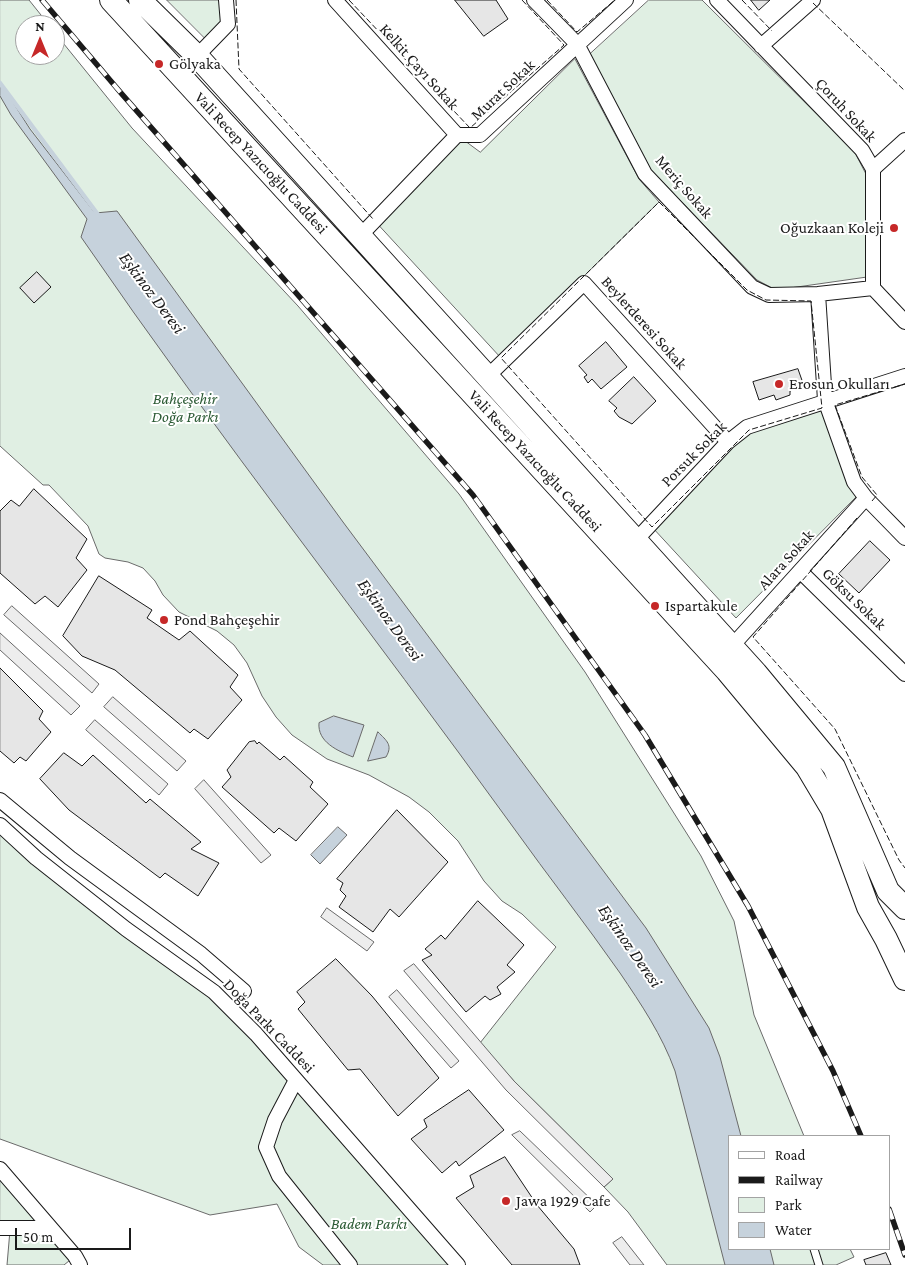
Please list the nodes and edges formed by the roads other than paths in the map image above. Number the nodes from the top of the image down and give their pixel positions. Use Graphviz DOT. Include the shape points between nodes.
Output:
graph roads {
  1 [pos="111,0"];
  2 [pos="140,0"];
  3 [pos="226,0"];
  4 [pos="335,0"];
  5 [pos="534,0"];
  6 [pos="626,0"];
  7 [pos="717,0"];
  8 [pos="813,0"];
  9 [pos="577,44"];
  10 [pos="761,46"];
  11 [pos="197,56"];
  12 [pos="457,135"];
  13 [pos="905,140"];
  14 [pos="873,169"];
  15 [pos="359,237"];
  16 [pos="873,288"];
  17 [pos="818,294"];
  18 [pos="905,322"];
  19 [pos="905,376"];
  20 [pos="487,377"];
  21 [pos="825,400"];
  22 [pos="728,442"];
  23 [pos="866,498"];
  24 [pos="905,538"];
  25 [pos="636,540"];
  26 [pos="800,571"];
  27 [pos="732,646"];
  28 [pos="905,674"];
  29 [pos="0,800"];
  30 [pos="0,825"];
  31 [pos="905,908"];
  32 [pos="903,966"];
  33 [pos="244,991"];
  34 [pos="296,1080"];
  35 [pos="0,1169"];
  36 [pos="0,1228"];
  37 [pos="50,1228"];
  38 [pos="814,1250"];
  39 [pos="80,1265"];
  40 [pos="350,1265"];
  41 [pos="458,1265"];
  42 [pos="819,1265"];
  1 -- 32 [label="main road, Vali Recep Yazıcıoğlu Caddesi" via="727,671 807,767 832,809 868,907"];
  2 -- 11 [label="main road, Vali Recep Yazıcıoğlu Caddesi"];
  3 -- 11 [label="street" via="228,24"];
  4 -- 12 [label="street, Kelkit Çayı Sokak"];
  5 -- 9 [label="street, Meriç Sokak"];
  6 -- 9 [label="street, Murat Sokak"];
  7 -- 10 [label="street, Çoruh Sokak"];
  8 -- 10 [label="street"];
  9 -- 12 [label="street, Murat Sokak" via="480,135"];
  9 -- 17 [label="street, Meriç Sokak" via="645,174 752,287 769,295"];
  10 -- 14 [label="street, Çoruh Sokak" via="862,150"];
  11 -- 15 [label="main road, Vali Recep Yazıcıoğlu Caddesi"];
  12 -- 15 [label="street, Murat Sokak"];
  13 -- 14 [label="street"];
  14 -- 16 [label="street, Çoruh Sokak"];
  15 -- 20 [label="main road, Vali Recep Yazıcıoğlu Caddesi"];
  16 -- 17 [label="street, Meriç Sokak"];
  16 -- 18 [label="street"];
  17 -- 21 [label="street"];
  19 -- 21 [label="street, Porsuk Sokak"];
  20 -- 22 [label="street, Beylerderesi Sokak" via="584,283"];
  20 -- 25 [label="main road, Vali Recep Yazıcıoğlu Caddesi"];
  21 -- 22 [label="street, Porsuk Sokak" via="747,427"];
  21 -- 23 [label="street" via="854,482"];
  22 -- 25 [label="street, Porsuk Sokak"];
  23 -- 24 [label="street"];
  23 -- 26 [label="street, Alara Sokak"];
  25 -- 27 [label="main road, Vali Recep Yazıcıoğlu Caddesi"];
  26 -- 27 [label="street, Alara Sokak"];
  26 -- 28 [label="street, Göksu Sokak"];
  27 -- 31 [label="main road, Vali Recep Yazıcıoğlu Caddesi" via="834,767 888,891"];
  29 -- 33 [label="street" via="70,858 201,954"];
  30 -- 34 [label="street, Doğa Parkı Caddesi" via="36,858 126,929 214,992"];
  34 -- 40 [label="street" via="275,1120 266,1147 279,1176"];
  34 -- 41 [label="street, Doğa Parkı Caddesi"];
  35 -- 37 [label="street"];
  36 -- 37 [label="street"];
  37 -- 39 [label="street"];
  38 -- 42 [label="lane"];
}
